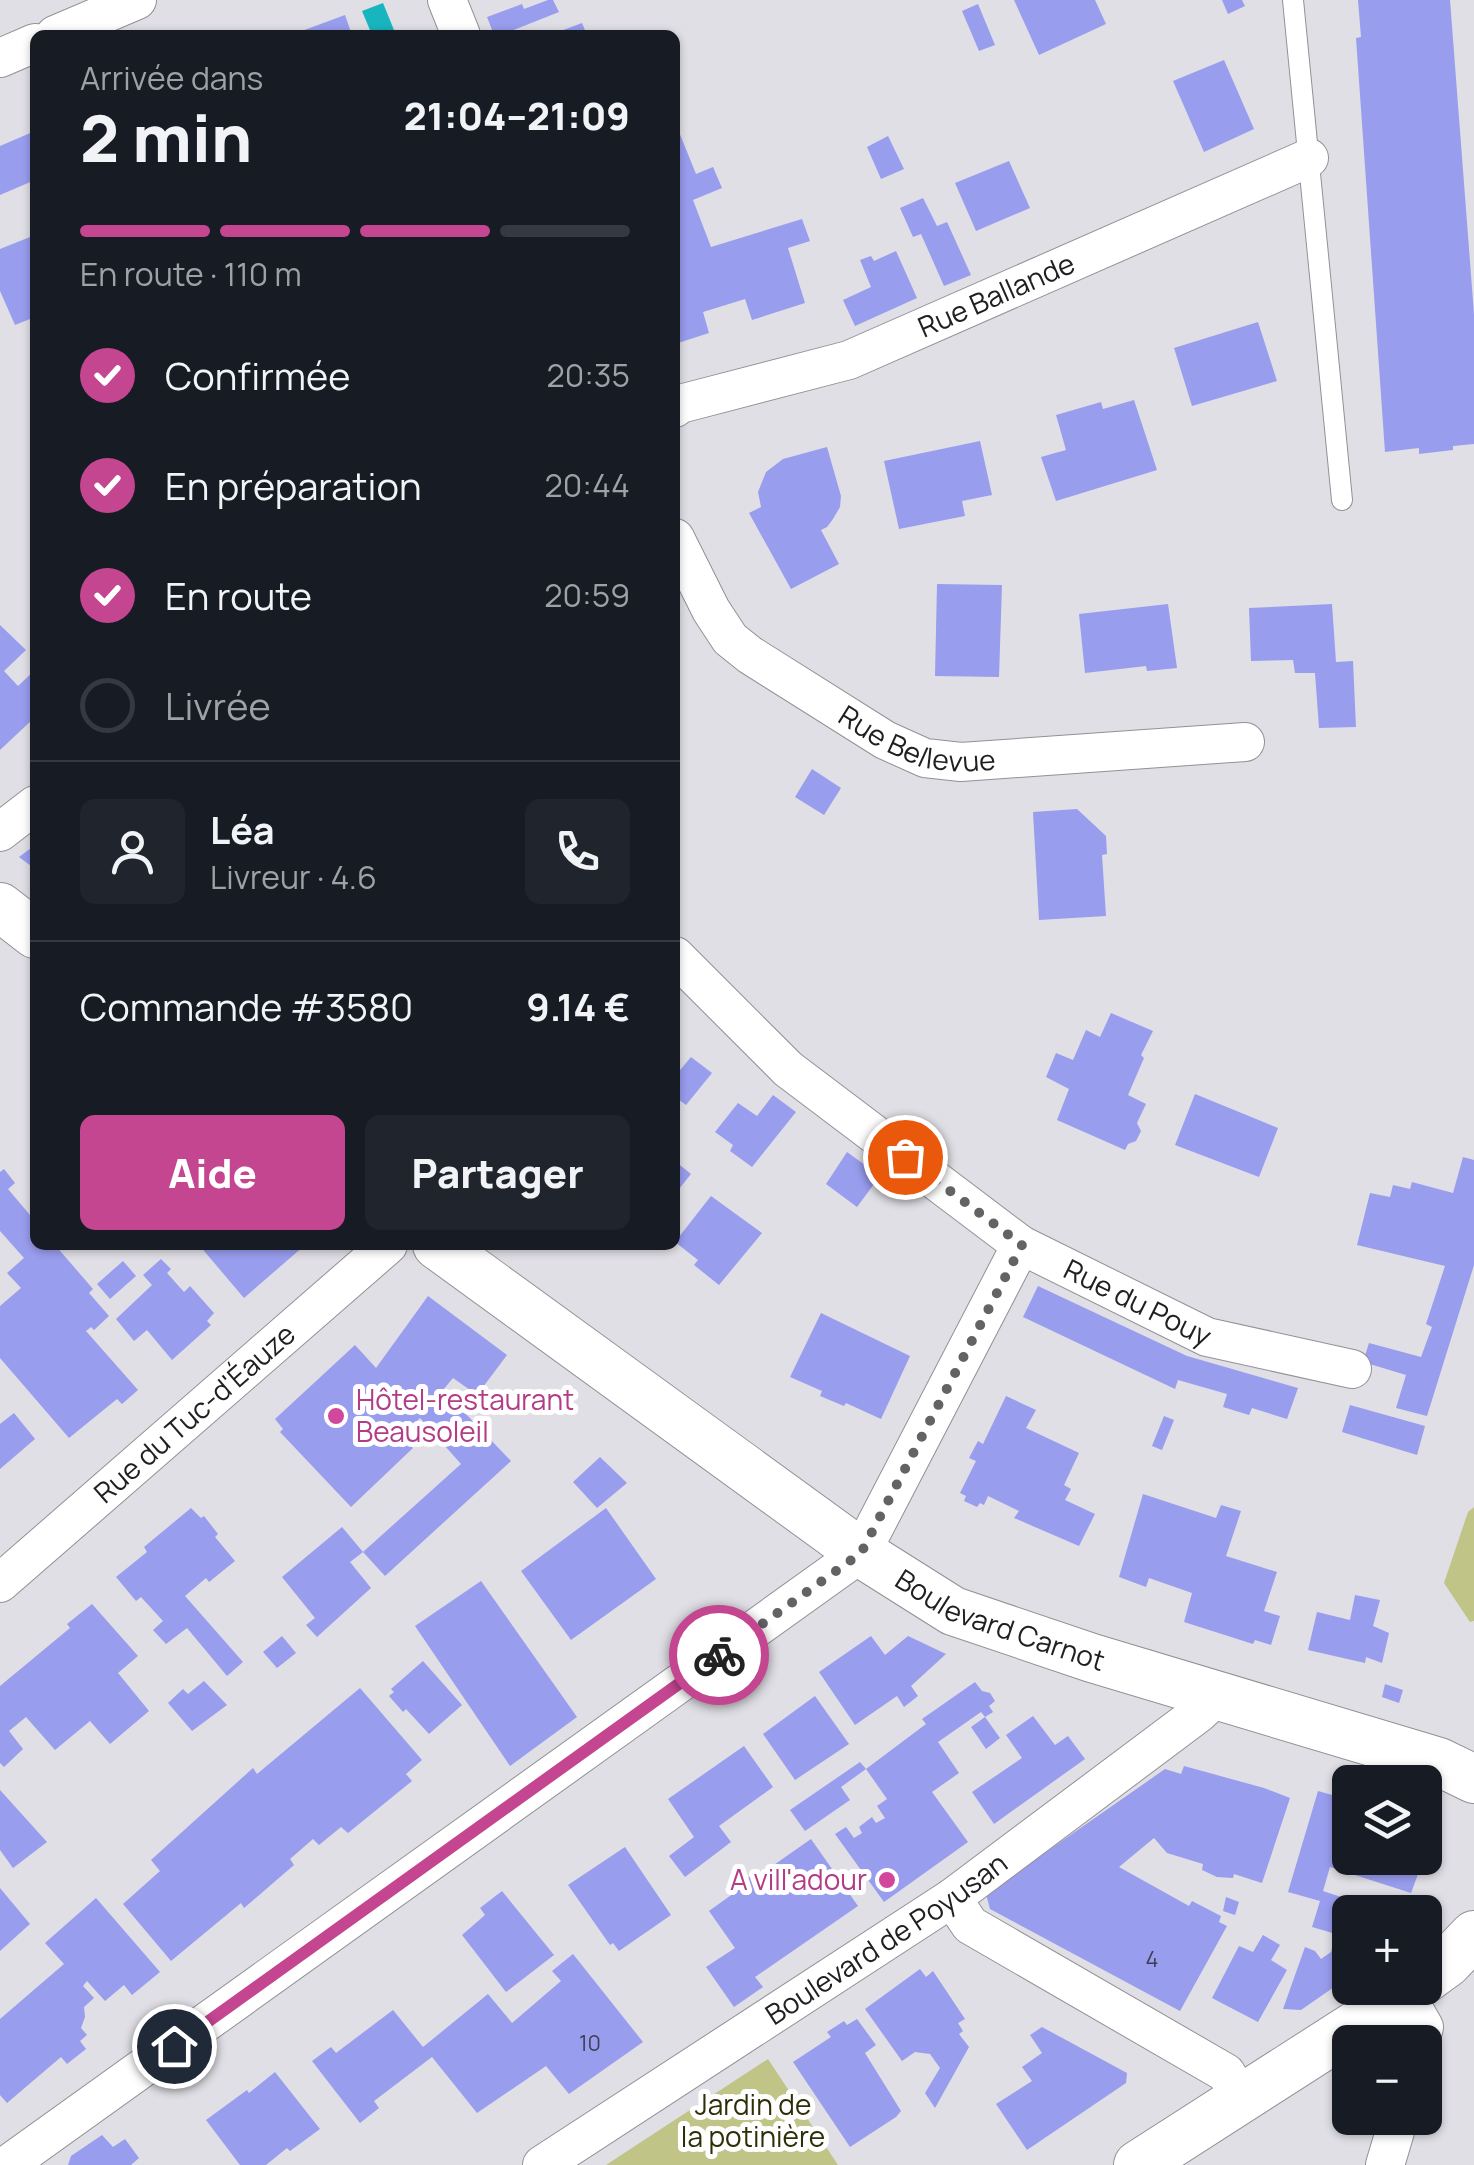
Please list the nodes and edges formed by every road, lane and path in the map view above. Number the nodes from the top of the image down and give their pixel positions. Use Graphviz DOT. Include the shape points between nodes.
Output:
graph roads {
  1 [pos="137,0"];
  2 [pos="447,0"];
  3 [pos="1294,0"];
  4 [pos="106,25"];
  5 [pos="80,30"];
  6 [pos="459,30"];
  7 [pos="30,45"];
  8 [pos="0,58"];
  9 [pos="1308,158"];
  10 [pos="680,404"];
  11 [pos="1342,500"];
  12 [pos="680,548"];
  13 [pos="1245,742"];
  14 [pos="30,808"];
  15 [pos="0,832"];
  16 [pos="0,906"];
  17 [pos="30,930"];
  18 [pos="680,961"];
  19 [pos="1022,1245"];
  20 [pos="382,1250"];
  21 [pos="444,1250"];
  22 [pos="1352,1370"];
  23 [pos="861,1553"];
  24 [pos="0,1583"];
  25 [pos="1218,1694"];
  26 [pos="1474,1779"];
  27 [pos="952,1898"];
  28 [pos="1474,1935"];
  29 [pos="1442,1965"];
  30 [pos="1387,2005"];
  31 [pos="1241,2098"];
  32 [pos="1394,2135"];
  33 [pos="10,2156"];
  34 [pos="542,2165"];
  35 [pos="1138,2165"];
  36 [pos="1386,2165"];
  1 -- 4 [label="street"];
  2 -- 6 [label="street"];
  3 -- 9 [label="lane"];
  4 -- 5 [label="street"];
  7 -- 8 [label="street"];
  9 -- 10 [label="street, Rue Ballande" via="848,360"];
  9 -- 11 [label="lane"];
  12 -- 13 [label="street, Rue Bellevue" via="730,639 885,740 925,758 961,762"];
  14 -- 15 [label="street"];
  16 -- 17 [label="street"];
  18 -- 19 [label="street, Rue du Pouy" via="788,1069"];
  19 -- 22 [label="street, Rue du Pouy" via="1207,1337"];
  19 -- 23 [label="street"];
  20 -- 24 [label="street, Rue du Tuc-d'Éauze"];
  21 -- 23 [label="street, Boulevard Carnot"];
  23 -- 25 [label="street, Boulevard Carnot" via="954,1611"];
  23 -- 33 [label="street" via="318,1944"];
  25 -- 26 [label="street, Boulevard Carnot" via="1439,1762"];
  25 -- 27 [label="street, Boulevard de Poyusan"];
  27 -- 31 [label="street" via="970,1925 1226,2072"];
  27 -- 34 [label="street, Boulevard de Poyusan"];
  28 -- 29 [label="street"];
  30 -- 31 [label="street"];
  31 -- 35 [label="street"];
  32 -- 36 [label="street"];
}
